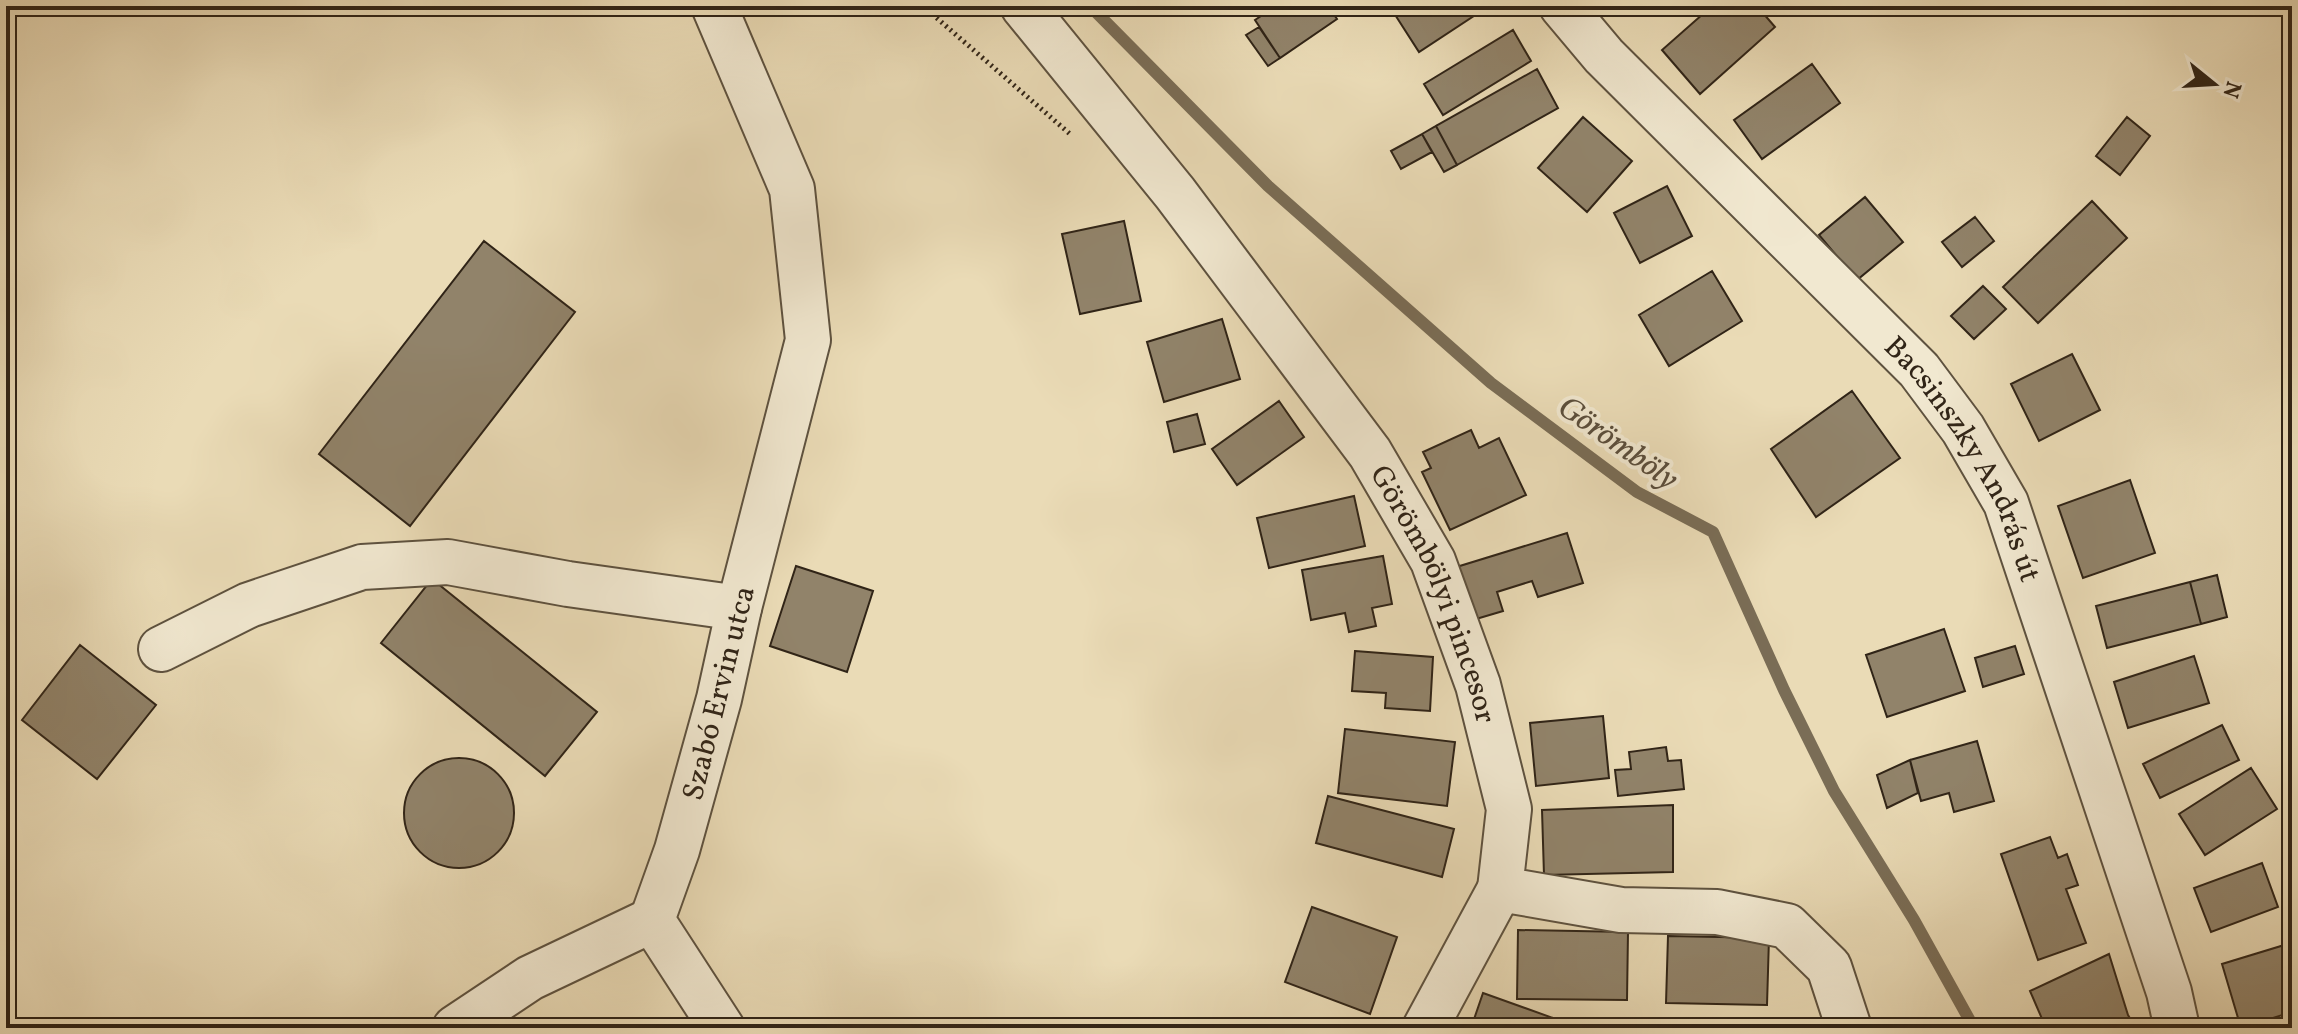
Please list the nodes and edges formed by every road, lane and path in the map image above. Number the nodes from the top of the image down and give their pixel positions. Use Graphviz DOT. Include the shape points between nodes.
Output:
graph roads {
  1 [pos="714,6"];
  2 [pos="1023,6"];
  3 [pos="1562,6"];
  4 [pos="739,608"];
  5 [pos="161,649"];
  6 [pos="1500,889"];
  7 [pos="652,920"];
  8 [pos="455,1028"];
  9 [pos="722,1028"];
  10 [pos="1425,1028"];
  11 [pos="1849,1028"];
  12 [pos="2177,1028"];
  1 -- 4 [label="street, Szabó Ervin utca" via="792,189 808,340"];
  2 -- 6 [label="street, Görömbölyi pincesor" via="1175,193 1361,440 1433,561 1478,685 1509,809"];
  3 -- 12 [label="street, Bacsinszky András út" via="1604,56 1919,370 1963,429 2006,503"];
  4 -- 5 [label="street" via="448,562 362,567 249,605"];
  4 -- 7 [label="street, Szabó Ervin utca" via="682,835"];
  6 -- 10 [label="street"];
  6 -- 11 [label="street" via="1621,910 1717,912 1787,926 1829,967"];
  7 -- 8 [label="street" via="530,978"];
  7 -- 9 [label="street"];
}
